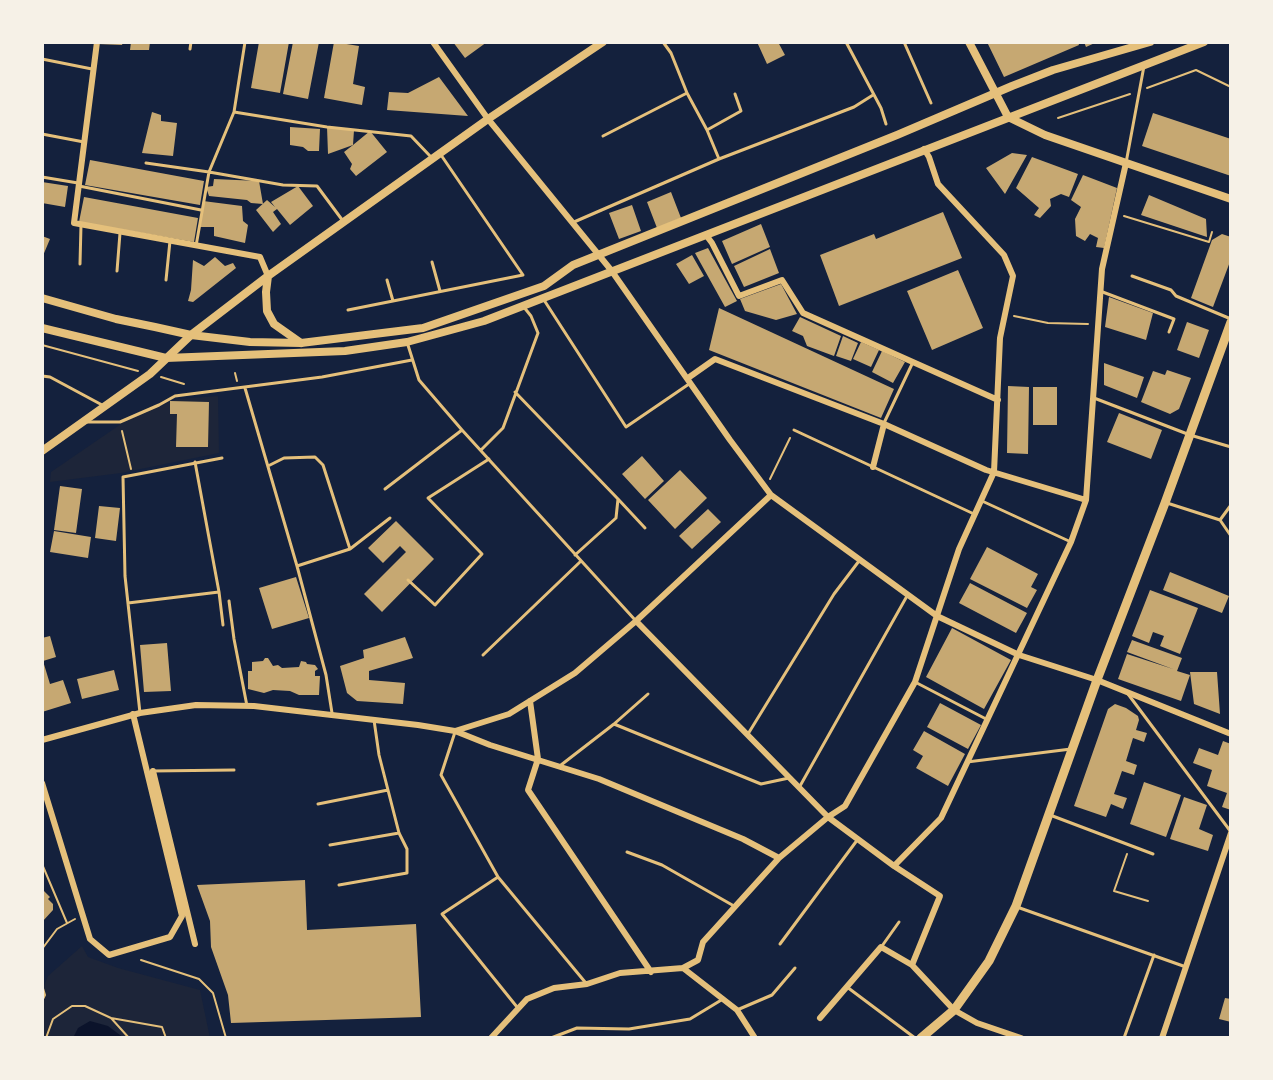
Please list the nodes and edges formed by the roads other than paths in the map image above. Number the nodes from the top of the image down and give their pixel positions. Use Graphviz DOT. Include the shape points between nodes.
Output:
graph roads {
  1 [pos="97,42"];
  2 [pos="191,42"];
  3 [pos="245,42"];
  4 [pos="433,42"];
  5 [pos="603,42"];
  6 [pos="663,42"];
  7 [pos="846,42"];
  8 [pos="903,42"];
  9 [pos="969,42"];
  10 [pos="1150,42"];
  11 [pos="1204,42"];
  12 [pos="190,48"];
  13 [pos="42,58"];
  14 [pos="1144,64"];
  15 [pos="94,69"];
  16 [pos="687,93"];
  17 [pos="735,94"];
  18 [pos="995,94"];
  19 [pos="873,95"];
  20 [pos="931,103"];
  21 [pos="234,112"];
  22 [pos="1008,117"];
  23 [pos="488,119"];
  24 [pos="886,124"];
  25 [pos="707,130"];
  26 [pos="42,134"];
  27 [pos="603,136"];
  28 [pos="84,142"];
  29 [pos="924,149"];
  30 [pos="436,156"];
  31 [pos="719,159"];
  32 [pos="146,163"];
  33 [pos="1126,163"];
  34 [pos="209,172"];
  35 [pos="42,177"];
  36 [pos="78,184"];
  37 [pos="1231,199"];
  38 [pos="201,210"];
  39 [pos="572,222"];
  40 [pos="344,223"];
  41 [pos="81,225"];
  42 [pos="120,233"];
  43 [pos="706,235"];
  44 [pos="170,241"];
  45 [pos="196,246"];
  46 [pos="601,259"];
  47 [pos="432,262"];
  48 [pos="80,264"];
  49 [pos="611,270"];
  50 [pos="117,271"];
  51 [pos="268,276"];
  52 [pos="1132,276"];
  53 [pos="166,280"];
  54 [pos="387,280"];
  55 [pos="440,291"];
  56 [pos="1100,291"];
  57 [pos="42,298"];
  58 [pos="543,298"];
  59 [pos="393,301"];
  60 [pos="523,306"];
  61 [pos="348,310"];
  62 [pos="1231,320"];
  63 [pos="42,328"];
  64 [pos="1169,332"];
  65 [pos="191,335"];
  66 [pos="407,342"];
  67 [pos="301,343"];
  68 [pos="166,358"];
  69 [pos="412,360"];
  70 [pos="913,362"];
  71 [pos="42,376"];
  72 [pos="689,381"];
  73 [pos="245,388"];
  74 [pos="515,392"];
  75 [pos="1092,397"];
  76 [pos="998,400"];
  77 [pos="104,406"];
  78 [pos="80,422"];
  79 [pos="884,424"];
  80 [pos="462,430"];
  81 [pos="794,430"];
  82 [pos="1190,435"];
  83 [pos="1231,447"];
  84 [pos="481,450"];
  85 [pos="42,451"];
  86 [pos="222,458"];
  87 [pos="489,459"];
  88 [pos="195,462"];
  89 [pos="267,467"];
  90 [pos="873,467"];
  91 [pos="994,472"];
  92 [pos="385,489"];
  93 [pos="771,495"];
  94 [pos="618,499"];
  95 [pos="981,500"];
  96 [pos="1086,500"];
  97 [pos="1166,502"];
  98 [pos="1231,505"];
  99 [pos="974,514"];
  100 [pos="390,518"];
  101 [pos="1220,520"];
  102 [pos="645,528"];
  103 [pos="1231,536"];
  104 [pos="1071,542"];
  105 [pos="350,549"];
  106 [pos="575,555"];
  107 [pos="860,560"];
  108 [pos="581,561"];
  109 [pos="297,566"];
  110 [pos="408,580"];
  111 [pos="219,592"];
  112 [pos="907,594"];
  113 [pos="229,601"];
  114 [pos="127,603"];
  115 [pos="937,615"];
  116 [pos="636,621"];
  117 [pos="223,625"];
  118 [pos="483,655"];
  119 [pos="1019,655"];
  120 [pos="1096,680"];
  121 [pos="915,682"];
  122 [pos="648,694"];
  123 [pos="1128,694"];
  124 [pos="530,701"];
  125 [pos="247,706"];
  126 [pos="136,713"];
  127 [pos="332,715"];
  128 [pos="374,720"];
  129 [pos="988,720"];
  130 [pos="614,724"];
  131 [pos="455,731"];
  132 [pos="1231,734"];
  133 [pos="747,735"];
  134 [pos="42,740"];
  135 [pos="1073,748"];
  136 [pos="538,759"];
  137 [pos="967,762"];
  138 [pos="561,765"];
  139 [pos="234,770"];
  140 [pos="150,771"];
  141 [pos="789,778"];
  142 [pos="42,783"];
  143 [pos="799,788"];
  144 [pos="388,790"];
  145 [pos="318,804"];
  146 [pos="1048,814"];
  147 [pos="828,817"];
  148 [pos="399,833"];
  149 [pos="1231,833"];
  150 [pos="858,839"];
  151 [pos="330,844"];
  152 [pos="627,852"];
  153 [pos="1153,854"];
  154 [pos="779,858"];
  155 [pos="894,866"];
  156 [pos="498,877"];
  157 [pos="339,885"];
  158 [pos="1016,906"];
  159 [pos="736,907"];
  160 [pos="898,922"];
  161 [pos="195,944"];
  162 [pos="780,944"];
  163 [pos="881,947"];
  164 [pos="1154,955"];
  165 [pos="912,965"];
  166 [pos="1186,967"];
  167 [pos="683,968"];
  168 [pos="795,968"];
  169 [pos="651,972"];
  170 [pos="586,984"];
  171 [pos="847,987"];
  172 [pos="723,999"];
  173 [pos="518,1009"];
  174 [pos="737,1010"];
  175 [pos="954,1010"];
  176 [pos="820,1018"];
  177 [pos="491,1038"];
  178 [pos="551,1038"];
  179 [pos="755,1038"];
  180 [pos="915,1038"];
  181 [pos="921,1038"];
  182 [pos="1021,1038"];
  183 [pos="1124,1038"];
  184 [pos="1162,1038"];
  1 -- 15 [label="street"];
  2 -- 12 [label="lane"];
  3 -- 21 [label="lane"];
  4 -- 23 [label="street"];
  5 -- 23 [label="street"];
  6 -- 16 [label="lane"];
  7 -- 19 [label="lane"];
  8 -- 20 [label="lane"];
  9 -- 18 [label="main road"];
  10 -- 18 [label="main road" via="1053,70"];
  11 -- 14 [label="main road"];
  13 -- 15 [label="lane"];
  14 -- 22 [label="main road"];
  14 -- 33 [label="lane"];
  15 -- 28 [label="street"];
  16 -- 25 [label="lane"];
  16 -- 27 [label="lane"];
  17 -- 25 [label="lane" via="741,111"];
  18 -- 22 [label="main road"];
  18 -- 46 [label="main road"];
  19 -- 24 [label="lane"];
  19 -- 31 [label="lane" via="854,107"];
  21 -- 30 [label="lane" via="411,136"];
  21 -- 34 [label="lane"];
  22 -- 29 [label="main road"];
  22 -- 33 [label="main road" via="1045,135"];
  23 -- 30 [label="street"];
  23 -- 39 [label="street"];
  25 -- 31 [label="lane"];
  26 -- 28 [label="lane"];
  28 -- 36 [label="street"];
  29 -- 43 [label="main road"];
  29 -- 76 [label="street" via="938,184 1004,255 1013,276 1000,338"];
  30 -- 40 [label="street"];
  30 -- 55 [label="lane" via="523,275"];
  31 -- 39 [label="lane"];
  32 -- 34 [label="lane"];
  33 -- 37 [label="main road"];
  33 -- 56 [label="street"];
  34 -- 38 [label="lane"];
  34 -- 40 [label="lane" via="283,185 317,186"];
  35 -- 36 [label="lane"];
  36 -- 38 [label="lane"];
  36 -- 41 [label="street" via="74,223"];
  38 -- 45 [label="lane"];
  39 -- 46 [label="street"];
  40 -- 51 [label="street"];
  41 -- 42 [label="street"];
  41 -- 48 [label="lane"];
  42 -- 44 [label="street"];
  42 -- 50 [label="lane"];
  43 -- 49 [label="main road"];
  43 -- 70 [label="street" via="739,296 782,280 803,313"];
  44 -- 45 [label="street"];
  44 -- 53 [label="lane"];
  45 -- 51 [label="street" via="260,257"];
  46 -- 49 [label="street"];
  46 -- 67 [label="main road" via="573,265 544,286 423,328"];
  47 -- 55 [label="lane"];
  49 -- 58 [label="main road"];
  49 -- 72 [label="street"];
  51 -- 65 [label="street"];
  51 -- 67 [label="street" via="267,311 274,324"];
  52 -- 62 [label="lane" via="1171,290 1176,296"];
  54 -- 59 [label="lane"];
  55 -- 59 [label="lane"];
  56 -- 64 [label="lane" via="1174,319"];
  56 -- 75 [label="street"];
  57 -- 65 [label="main road"];
  58 -- 60 [label="main road"];
  58 -- 72 [label="lane" via="626,427"];
  59 -- 61 [label="lane"];
  60 -- 66 [label="main road"];
  60 -- 74 [label="lane" via="538,333"];
  62 -- 82 [label="main road"];
  63 -- 68 [label="main road"];
  65 -- 67 [label="main road"];
  65 -- 68 [label="street"];
  66 -- 68 [label="main road" via="345,351"];
  66 -- 69 [label="lane"];
  68 -- 77 [label="street"];
  69 -- 73 [label="lane"];
  69 -- 80 [label="lane" via="419,380"];
  70 -- 76 [label="street"];
  70 -- 79 [label="lane"];
  71 -- 77 [label="lane"];
  72 -- 79 [label="street" via="715,359"];
  72 -- 93 [label="street"];
  73 -- 78 [label="lane" via="176,396 120,422"];
  73 -- 89 [label="lane"];
  74 -- 84 [label="lane" via="503,428"];
  74 -- 94 [label="lane"];
  75 -- 82 [label="lane"];
  75 -- 96 [label="street"];
  76 -- 91 [label="street"];
  77 -- 78 [label="street"];
  78 -- 85 [label="street"];
  79 -- 90 [label="street"];
  79 -- 91 [label="street"];
  80 -- 84 [label="lane"];
  80 -- 92 [label="lane"];
  81 -- 90 [label="lane"];
  82 -- 83 [label="lane"];
  82 -- 97 [label="main road"];
  84 -- 87 [label="lane"];
  86 -- 88 [label="lane"];
  87 -- 106 [label="lane"];
  87 -- 110 [label="lane" via="428,498 482,555 435,605"];
  88 -- 111 [label="lane"];
  88 -- 114 [label="lane" via="123,477"];
  89 -- 105 [label="lane" via="284,458 315,457 323,465"];
  89 -- 109 [label="lane"];
  90 -- 99 [label="lane"];
  91 -- 95 [label="street"];
  91 -- 96 [label="street"];
  93 -- 107 [label="street"];
  93 -- 116 [label="street"];
  94 -- 102 [label="lane"];
  94 -- 106 [label="lane" via="616,518"];
  95 -- 99 [label="street"];
  95 -- 104 [label="lane"];
  96 -- 104 [label="street"];
  97 -- 101 [label="lane"];
  97 -- 120 [label="main road"];
  98 -- 101 [label="lane"];
  99 -- 115 [label="street"];
  100 -- 105 [label="lane"];
  101 -- 103 [label="lane"];
  104 -- 119 [label="street"];
  105 -- 109 [label="lane"];
  106 -- 108 [label="lane"];
  107 -- 112 [label="street"];
  107 -- 133 [label="lane" via="834,594"];
  108 -- 116 [label="lane"];
  108 -- 118 [label="lane"];
  109 -- 127 [label="lane" via="326,675"];
  111 -- 114 [label="lane"];
  111 -- 117 [label="lane"];
  112 -- 115 [label="street"];
  112 -- 143 [label="lane"];
  113 -- 125 [label="lane"];
  114 -- 126 [label="lane"];
  115 -- 119 [label="street"];
  115 -- 121 [label="street"];
  116 -- 124 [label="street" via="575,673"];
  116 -- 133 [label="street"];
  119 -- 120 [label="street"];
  119 -- 129 [label="street"];
  120 -- 123 [label="street"];
  120 -- 135 [label="main road"];
  121 -- 129 [label="lane"];
  121 -- 147 [label="street" via="845,806"];
  122 -- 130 [label="lane"];
  123 -- 132 [label="street"];
  123 -- 149 [label="lane"];
  124 -- 131 [label="street" via="509,714"];
  124 -- 136 [label="street"];
  125 -- 126 [label="street" via="196,705"];
  125 -- 127 [label="street"];
  126 -- 134 [label="street"];
  126 -- 140 [label="street"];
  127 -- 128 [label="street"];
  128 -- 131 [label="street"];
  128 -- 144 [label="lane"];
  129 -- 137 [label="street"];
  130 -- 138 [label="lane"];
  130 -- 141 [label="lane" via="761,784"];
  131 -- 136 [label="street"];
  131 -- 156 [label="lane" via="441,775"];
  133 -- 141 [label="street"];
  135 -- 137 [label="lane"];
  135 -- 146 [label="main road"];
  136 -- 138 [label="street"];
  136 -- 169 [label="street" via="528,790"];
  137 -- 155 [label="street" via="941,818"];
  138 -- 154 [label="street" via="743,839"];
  139 -- 140 [label="lane"];
  140 -- 142 [label="street" via="182,916 170,937 109,955 90,939 81,916"];
  140 -- 161 [label="street"];
  141 -- 143 [label="street"];
  143 -- 147 [label="street"];
  144 -- 145 [label="lane"];
  144 -- 148 [label="lane"];
  146 -- 153 [label="lane"];
  146 -- 158 [label="main road"];
  147 -- 150 [label="street"];
  147 -- 154 [label="street"];
  148 -- 151 [label="lane"];
  148 -- 157 [label="lane" via="407,849 407,873"];
  149 -- 166 [label="street"];
  150 -- 155 [label="street"];
  150 -- 162 [label="lane"];
  152 -- 159 [label="lane" via="662,865"];
  154 -- 159 [label="street"];
  155 -- 165 [label="street" via="940,896"];
  156 -- 170 [label="lane"];
  156 -- 173 [label="lane" via="442,914"];
  158 -- 164 [label="lane"];
  158 -- 175 [label="main road" via="989,962"];
  159 -- 167 [label="street" via="703,942 698,960"];
  160 -- 163 [label="lane"];
  163 -- 165 [label="street"];
  163 -- 171 [label="street"];
  164 -- 166 [label="lane"];
  164 -- 183 [label="lane"];
  165 -- 175 [label="street"];
  166 -- 184 [label="street"];
  167 -- 169 [label="street"];
  167 -- 172 [label="street"];
  168 -- 174 [label="lane" via="772,995"];
  169 -- 170 [label="street" via="620,973"];
  170 -- 173 [label="street" via="554,988 527,999"];
  171 -- 176 [label="street"];
  171 -- 180 [label="lane"];
  172 -- 174 [label="street"];
  172 -- 178 [label="lane" via="690,1019 629,1029 578,1028"];
  173 -- 177 [label="street"];
  174 -- 179 [label="street"];
  175 -- 181 [label="main road"];
  175 -- 182 [label="street" via="977,1023"];
}
